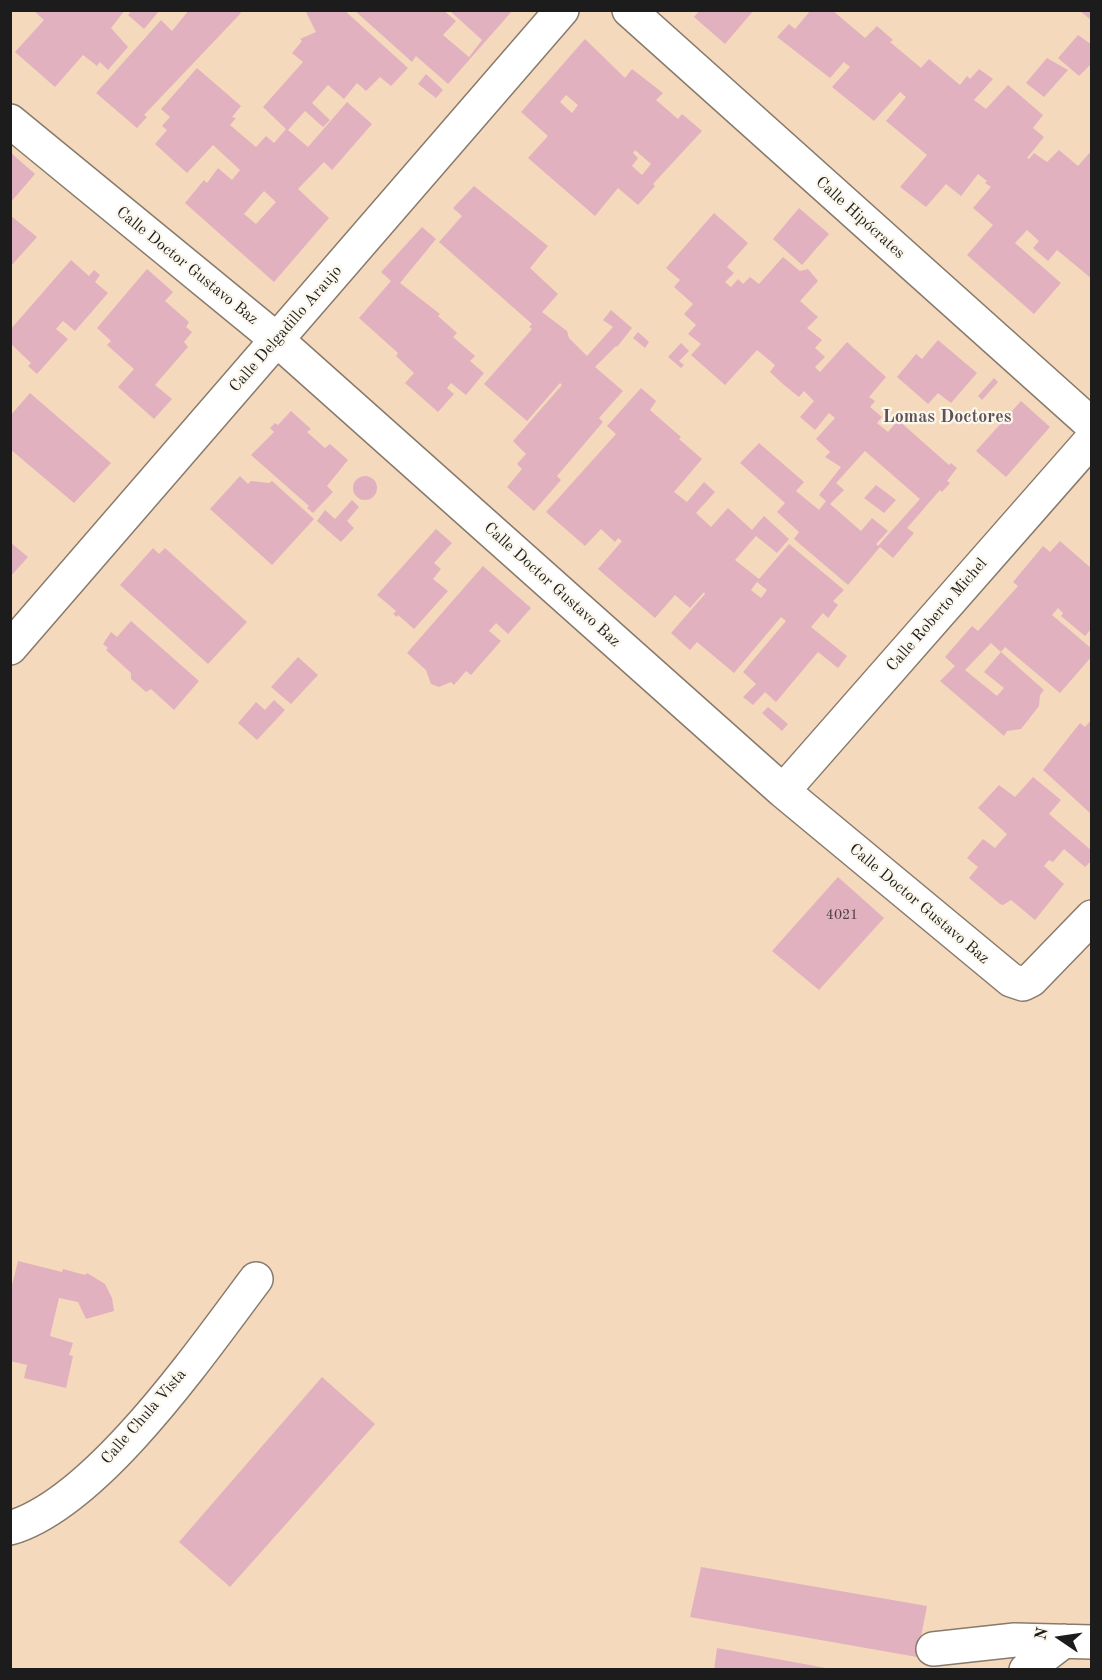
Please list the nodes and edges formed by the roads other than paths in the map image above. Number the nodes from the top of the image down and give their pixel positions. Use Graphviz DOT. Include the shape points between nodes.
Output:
graph roads {
  1 [pos="562,10"];
  2 [pos="629,10"];
  3 [pos="10,121"];
  4 [pos="276,339"];
  5 [pos="1092,425"];
  6 [pos="1092,439"];
  7 [pos="10,648"];
  8 [pos="783,791"];
  9 [pos="1092,917"];
  10 [pos="256,1280"];
  11 [pos="10,1528"];
  12 [pos="1078,1642"];
  13 [pos="933,1649"];
  14 [pos="1026,1670"];
  1 -- 4 [label="street, Calle Delgadillo Araujo"];
  2 -- 5 [label="street, Calle Hipócrates"];
  3 -- 4 [label="street, Calle Doctor Gustavo Baz"];
  4 -- 7 [label="street, Calle Delgadillo Araujo"];
  4 -- 8 [label="street, Calle Doctor Gustavo Baz"];
  6 -- 8 [label="street, Calle Roberto Michel"];
  8 -- 9 [label="street, Calle Doctor Gustavo Baz" via="1011,980 1023,984 1031,980"];
  10 -- 11 [label="street, Calle Chula Vista" via="126,1443 77,1490 27,1524"];
  12 -- 13 [label="street" via="1015,1640"];
  12 -- 14 [label="street"];
}
